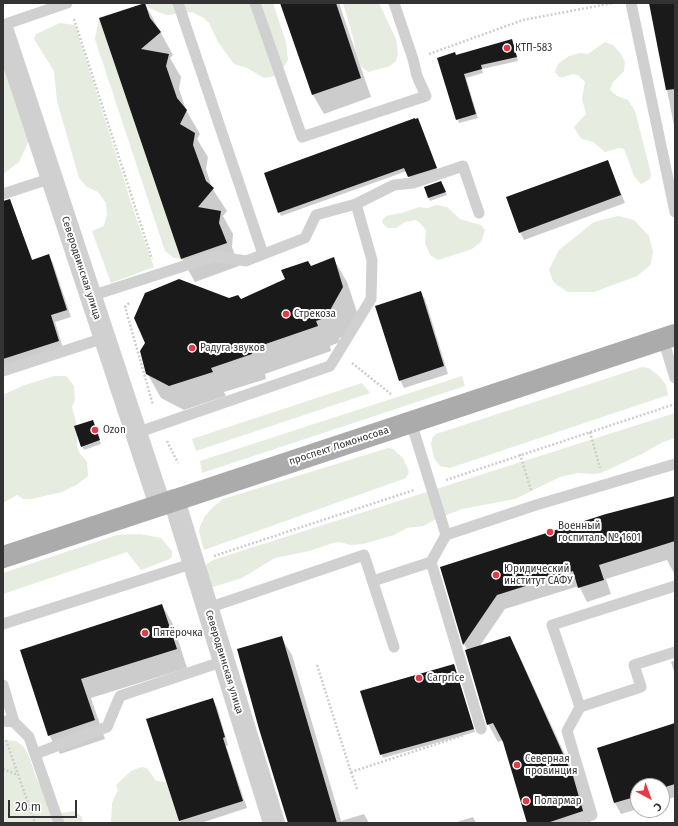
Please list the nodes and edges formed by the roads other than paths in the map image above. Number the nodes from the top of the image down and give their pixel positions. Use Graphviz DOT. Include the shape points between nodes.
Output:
graph roads {
  1 [pos="67,3"];
  2 [pos="178,3"];
  3 [pos="255,3"];
  4 [pos="394,3"];
  5 [pos="631,3"];
  6 [pos="3,25"];
  7 [pos="3,31"];
  8 [pos="52,178"];
  9 [pos="3,194"];
  10 [pos="356,204"];
  11 [pos="675,212"];
  12 [pos="479,213"];
  13 [pos="263,254"];
  14 [pos="91,296"];
  15 [pos="669,337"];
  16 [pos="104,338"];
  17 [pos="3,371"];
  18 [pos="675,378"];
  19 [pos="411,422"];
  20 [pos="136,433"];
  21 [pos="675,464"];
  22 [pos="167,503"];
  23 [pos="446,535"];
  24 [pos="3,557"];
  25 [pos="431,562"];
  26 [pos="194,563"];
  27 [pos="372,581"];
  28 [pos="675,586"];
  29 [pos="208,608"];
  30 [pos="3,624"];
  31 [pos="394,647"];
  32 [pos="675,652"];
  33 [pos="224,661"];
  34 [pos="3,685"];
  35 [pos="580,706"];
  36 [pos="9,722"];
  37 [pos="481,729"];
  38 [pos="35,754"];
  39 [pos="60,823"];
  40 [pos="274,823"];
  41 [pos="569,823"];
  1 -- 6 [label="lane"];
  2 -- 13 [label="lane"];
  3 -- 4 [label="lane" via="302,137 426,96 417,76"];
  5 -- 11 [label="lane"];
  7 -- 8 [label="street, Северодвинская улица"];
  8 -- 9 [label="lane"];
  8 -- 14 [label="street, Северодвинская улица"];
  10 -- 12 [label="lane" via="394,185 413,183 463,166"];
  10 -- 13 [label="lane" via="316,215 305,238"];
  10 -- 20 [label="lane" via="372,260 371,299 330,366"];
  13 -- 14 [label="lane" via="246,261 215,256"];
  14 -- 16 [label="street, Северодвинская улица"];
  15 -- 18 [label="lane"];
  15 -- 19 [label="main road, проспект Ломоносова"];
  16 -- 17 [label="lane"];
  16 -- 20 [label="street, Северодвинская улица"];
  19 -- 22 [label="main road, проспект Ломоносова"];
  19 -- 23 [label="lane"];
  20 -- 22 [label="street, Северодвинская улица"];
  21 -- 23 [label="lane" via="536,505"];
  22 -- 24 [label="main road, проспект Ломоносова"];
  22 -- 26 [label="street, Северодвинская улица"];
  23 -- 25 [label="lane"];
  25 -- 27 [label="lane"];
  25 -- 37 [label="lane"];
  26 -- 29 [label="street, Северодвинская улица"];
  26 -- 30 [label="lane"];
  27 -- 29 [label="lane" via="364,555"];
  27 -- 31 [label="lane"];
  28 -- 35 [label="lane" via="552,625"];
  29 -- 33 [label="street, Северодвинская улица"];
  32 -- 35 [label="lane" via="634,665 641,687"];
  33 -- 38 [label="lane" via="120,696 107,727"];
  33 -- 40 [label="street, Северодвинская улица"];
  34 -- 36 [label="lane"];
  35 -- 41 [label="lane" via="568,731 592,815"];
  36 -- 38 [label="lane" via="29,737"];
  38 -- 39 [label="lane"];
}
